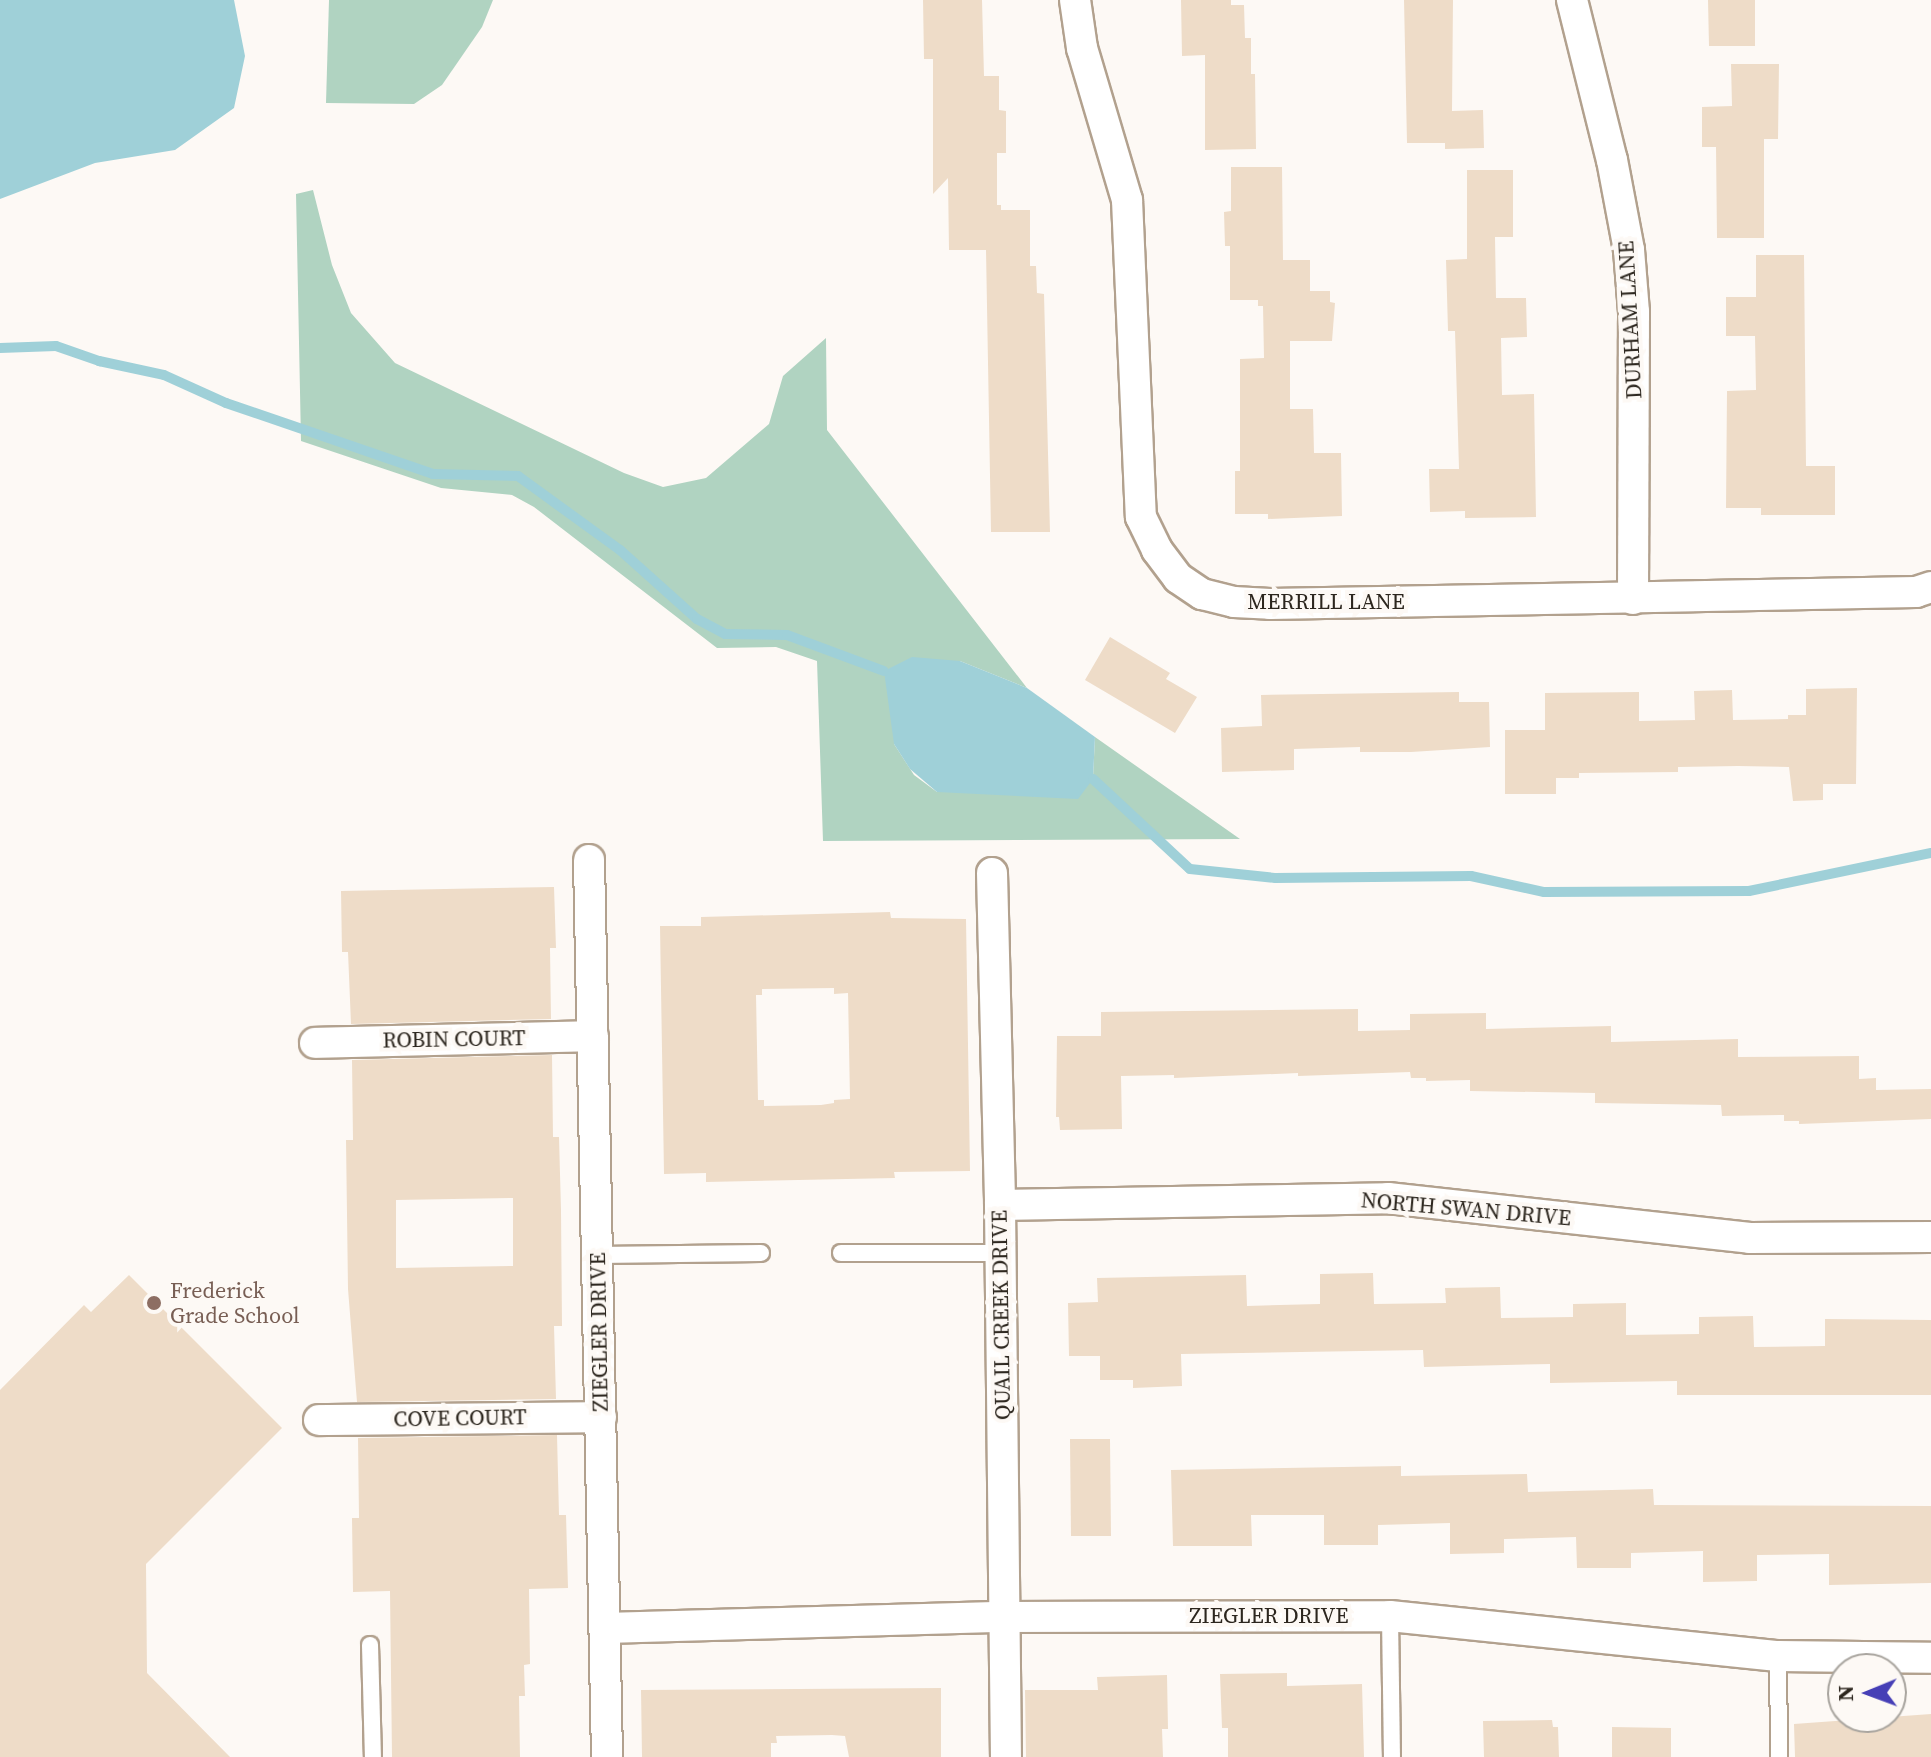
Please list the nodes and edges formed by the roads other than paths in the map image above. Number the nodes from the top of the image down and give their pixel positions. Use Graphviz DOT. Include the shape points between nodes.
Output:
graph roads {
  1 [pos="1075,0"];
  2 [pos="1572,0"];
  3 [pos="1931,587"];
  4 [pos="1633,599"];
  5 [pos="589,860"];
  6 [pos="992,873"];
  7 [pos="593,1036"];
  8 [pos="315,1043"];
  9 [pos="1000,1205"];
  10 [pos="1931,1237"];
  11 [pos="761,1253"];
  12 [pos="841,1253"];
  13 [pos="1001,1253"];
  14 [pos="598,1255"];
  15 [pos="601,1417"];
  16 [pos="319,1420"];
  17 [pos="1390,1616"];
  18 [pos="1004,1617"];
  19 [pos="605,1628"];
  20 [pos="370,1645"];
  21 [pos="1778,1656"];
  22 [pos="1931,1658"];
  23 [pos="373,1757"];
  24 [pos="607,1757"];
  25 [pos="1006,1757"];
  26 [pos="1392,1757"];
  27 [pos="1779,1757"];
  1 -- 4 [label="street, MERRILL LANE" via="1082,48 1127,200 1141,517 1178,578 1202,594 1270,604"];
  2 -- 4 [label="street, DURHAM LANE" via="1629,250"];
  3 -- 4 [label="street, MERRILL LANE" via="1916,592"];
  5 -- 7 [label="street, ZIEGLER DRIVE"];
  6 -- 9 [label="street, QUAIL CREEK DRIVE"];
  7 -- 8 [label="street, ROBIN COURT"];
  7 -- 14 [label="street, ZIEGLER DRIVE"];
  9 -- 10 [label="street, NORTH SWAN DRIVE" via="1388,1198 1750,1238"];
  9 -- 13 [label="street, QUAIL CREEK DRIVE"];
  11 -- 14 [label="lane"];
  12 -- 13 [label="lane"];
  13 -- 18 [label="street, QUAIL CREEK DRIVE"];
  14 -- 15 [label="street, ZIEGLER DRIVE"];
  15 -- 16 [label="street, COVE COURT"];
  15 -- 19 [label="street, ZIEGLER DRIVE"];
  17 -- 18 [label="street, ZIEGLER DRIVE"];
  17 -- 21 [label="street, ZIEGLER DRIVE"];
  17 -- 26 [label="lane"];
  18 -- 19 [label="street, ZIEGLER DRIVE"];
  18 -- 25 [label="street, QUAIL CREEK DRIVE"];
  19 -- 24 [label="street, ZIEGLER DRIVE"];
  20 -- 23 [label="lane"];
  21 -- 22 [label="street, ZIEGLER DRIVE"];
  21 -- 27 [label="lane"];
}
